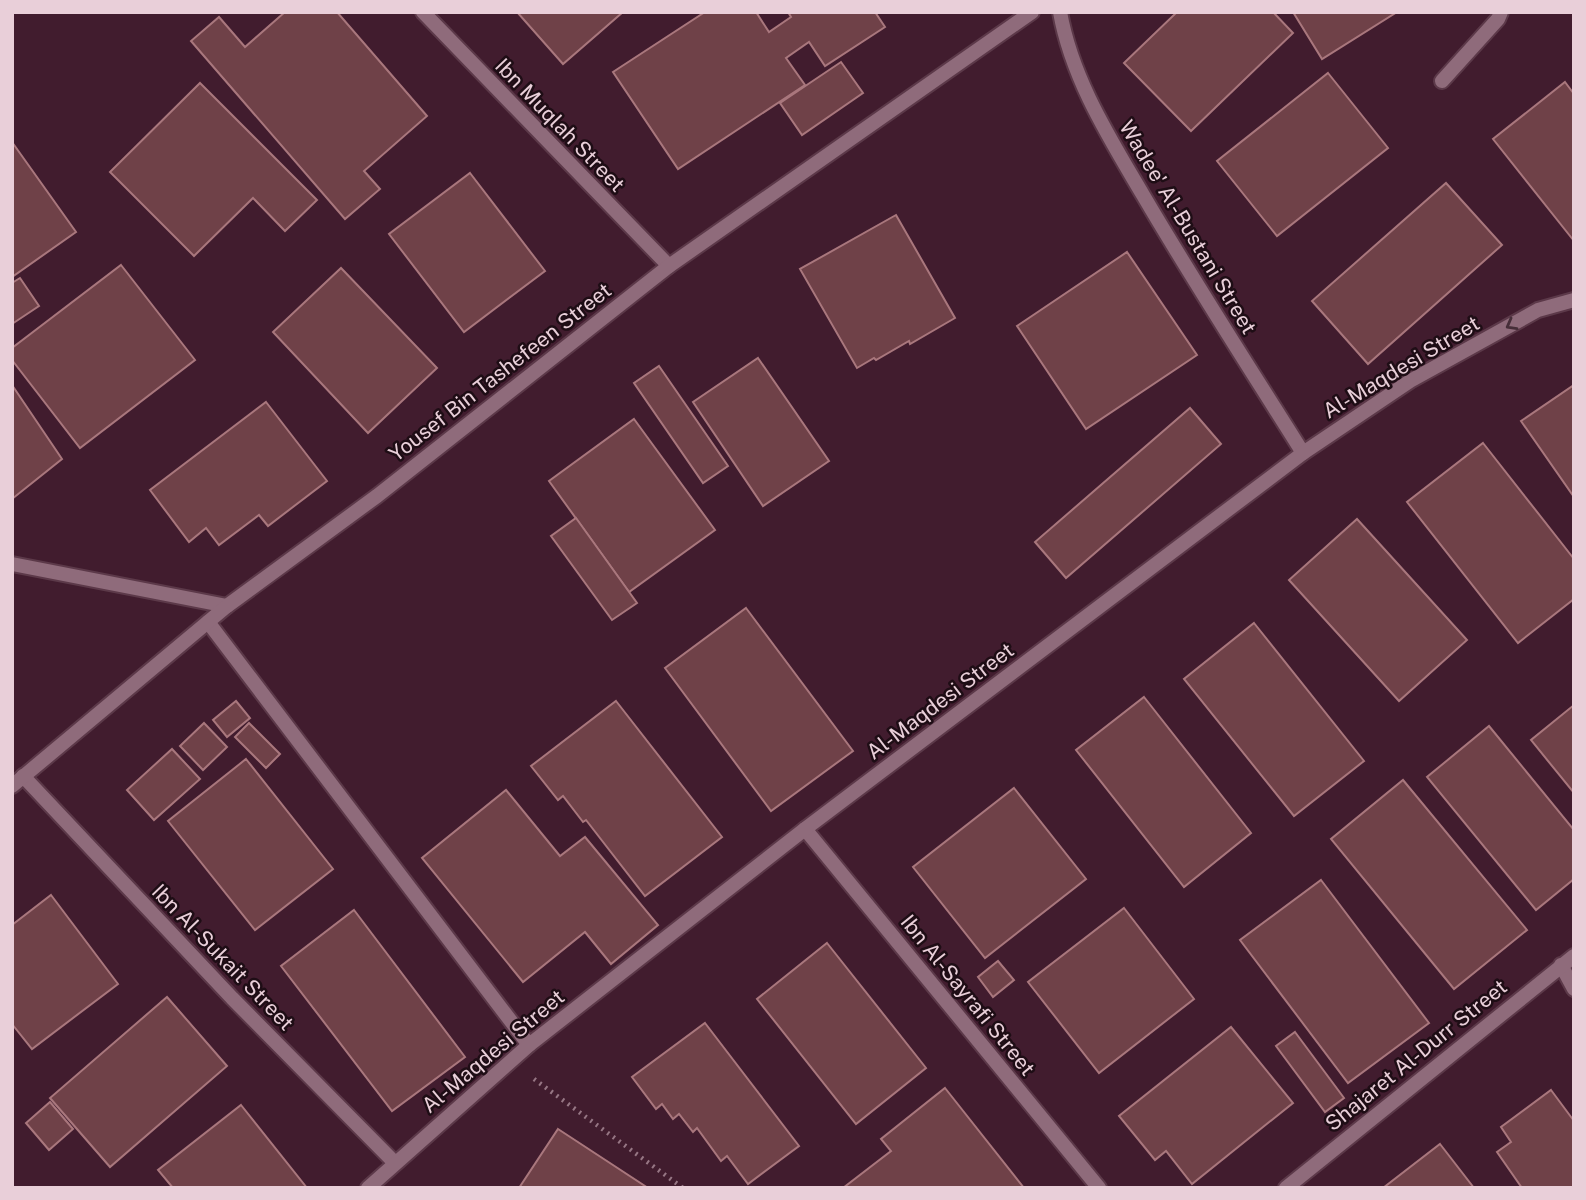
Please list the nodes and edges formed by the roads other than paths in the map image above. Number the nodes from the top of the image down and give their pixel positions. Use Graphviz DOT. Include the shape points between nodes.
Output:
graph roads {
  1 [pos="423,12"];
  2 [pos="1032,12"];
  3 [pos="1060,12"];
  4 [pos="1501,12"];
  5 [pos="1442,81"];
  6 [pos="669,266"];
  7 [pos="1574,300"];
  8 [pos="1303,453"];
  9 [pos="12,564"];
  10 [pos="227,606"];
  11 [pos="208,622"];
  12 [pos="18,781"];
  13 [pos="805,829"];
  14 [pos="1574,956"];
  15 [pos="1561,965"];
  16 [pos="1574,989"];
  17 [pos="529,1045"];
  18 [pos="395,1163"];
  19 [pos="368,1188"];
  20 [pos="1099,1188"];
  21 [pos="1286,1188"];
  1 -- 6 [label="street, Ibn Muqlah Street"];
  2 -- 6 [label="street, Yousef Bin Tashefeen Street"];
  3 -- 8 [label="street, Wadee' Al-Bustani Street" via="1072,58 1094,111"];
  4 -- 5 [label="street"];
  6 -- 10 [label="street, Yousef Bin Tashefeen Street" via="377,496"];
  7 -- 8 [label="street, Al-Maqdesi Street, one-way" via="1538,310 1421,375"];
  8 -- 13 [label="street, Al-Maqdesi Street"];
  9 -- 10 [label="street"];
  10 -- 11 [label="street, Yousef Bin Tashefeen Street"];
  11 -- 12 [label="street, Yousef Bin Tashefeen Street"];
  11 -- 17 [label="street"];
  12 -- 18 [label="street, Ibn Al-Sukait Street"];
  13 -- 17 [label="street, Al-Maqdesi Street"];
  13 -- 20 [label="street, Ibn Al-Sayrafi Street"];
  14 -- 15 [label="street, Shajaret Al-Durr Street"];
  15 -- 16 [label="street"];
  15 -- 21 [label="street, Shajaret Al-Durr Street"];
  17 -- 18 [label="street, Al-Maqdesi Street"];
  18 -- 19 [label="street, Al-Maqdesi Street"];
}
